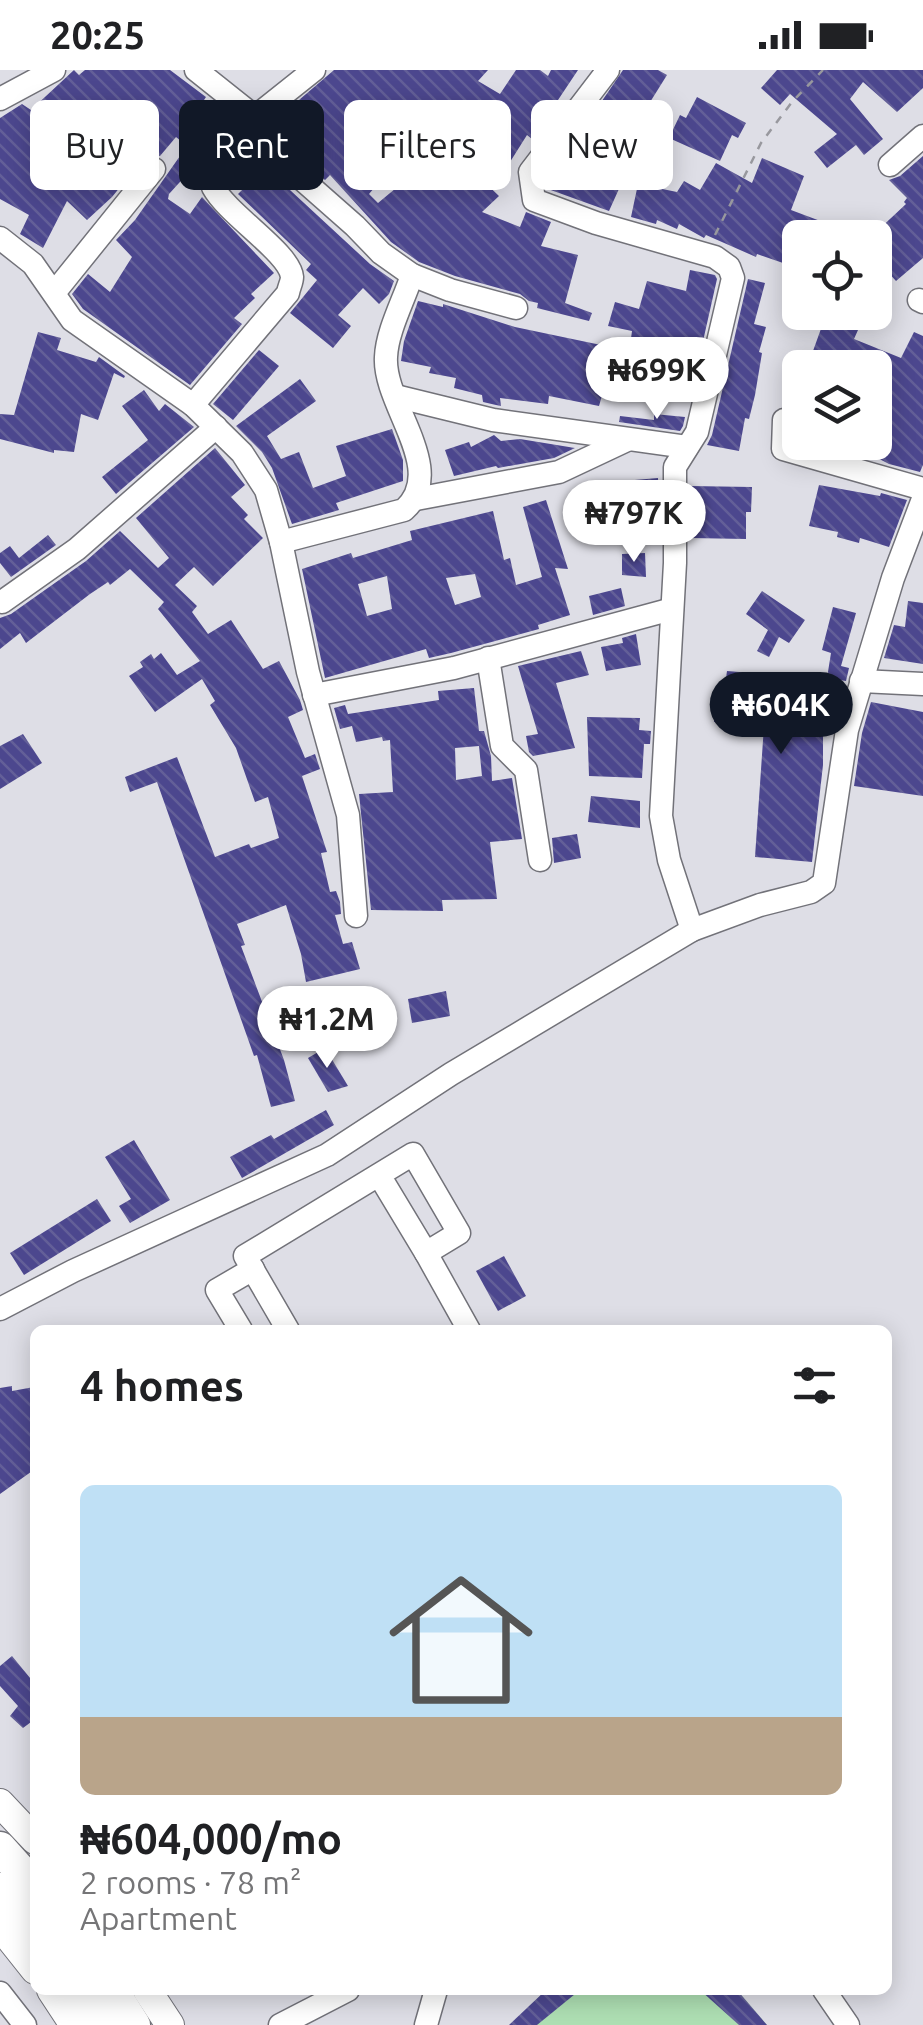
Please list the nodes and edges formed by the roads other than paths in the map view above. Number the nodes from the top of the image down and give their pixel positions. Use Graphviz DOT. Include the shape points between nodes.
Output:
graph roads {
  1 [pos="54,70"];
  2 [pos="196,70"];
  3 [pos="314,70"];
  4 [pos="608,70"];
  5 [pos="26,77"];
  6 [pos="0,99"];
  7 [pos="226,100"];
  8 [pos="278,100"];
  9 [pos="923,136"];
  10 [pos="890,165"];
  11 [pos="137,190"];
  12 [pos="215,190"];
  13 [pos="319,190"];
  14 [pos="0,238"];
  15 [pos="412,275"];
  16 [pos="54,293"];
  17 [pos="516,308"];
  18 [pos="395,396"];
  19 [pos="193,405"];
  20 [pos="216,427"];
  21 [pos="627,440"];
  22 [pos="687,447"];
  23 [pos="822,460"];
  24 [pos="923,489"];
  25 [pos="923,498"];
  26 [pos="416,499"];
  27 [pos="281,542"];
  28 [pos="1,603"];
  29 [pos="672,609"];
  30 [pos="488,658"];
  31 [pos="861,681"];
  32 [pos="923,684"];
  33 [pos="314,695"];
  34 [pos="540,860"];
  35 [pos="356,916"];
  36 [pos="692,930"];
  37 [pos="378,1175"];
  38 [pos="426,1254"];
  39 [pos="253,1270"];
  40 [pos="0,1309"];
  41 [pos="238,1325"];
  42 [pos="285,1325"];
  43 [pos="467,1325"];
  44 [pos="0,1802"];
  45 [pos="30,1835"];
  46 [pos="0,1848"];
  47 [pos="30,1881"];
  48 [pos="0,1890"];
  49 [pos="30,1924"];
  50 [pos="0,1926"];
  51 [pos="30,1964"];
  52 [pos="0,1993"];
  53 [pos="53,1995"];
  54 [pos="83,1995"];
  55 [pos="115,1995"];
  56 [pos="150,1995"];
  57 [pos="338,1995"];
  58 [pos="435,1995"];
  59 [pos="827,1995"];
  60 [pos="16,2021"];
  61 [pos="74,2025"];
  62 [pos="102,2025"];
  63 [pos="134,2025"];
  64 [pos="170,2025"];
  65 [pos="280,2025"];
  66 [pos="426,2025"];
  67 [pos="848,2025"];
  1 -- 5 [label="street"];
  2 -- 7 [label="street"];
  3 -- 8 [label="street"];
  4 -- 22 [label="street" via="530,172 534,200 728,267 732,278 706,400"];
  5 -- 6 [label="street"];
  9 -- 10 [label="street"];
  11 -- 16 [label="street"];
  12 -- 19 [label="street" via="222,204 286,261 292,277 288,293"];
  13 -- 15 [label="street" via="381,254"];
  14 -- 16 [label="street" via="33,264"];
  15 -- 17 [label="street"];
  15 -- 18 [label="street" via="385,353"];
  16 -- 19 [label="street" via="72,320"];
  18 -- 21 [label="street" via="492,420"];
  18 -- 26 [label="street" via="419,464"];
  19 -- 20 [label="street"];
  20 -- 27 [label="street" via="266,490"];
  20 -- 28 [label="street" via="78,550"];
  21 -- 22 [label="street"];
  21 -- 26 [label="street" via="559,472"];
  22 -- 29 [label="street" via="676,467"];
  23 -- 24 [label="street"];
  25 -- 31 [label="street"];
  26 -- 27 [label="street" via="404,510"];
  27 -- 33 [label="street"];
  29 -- 30 [label="street"];
  29 -- 36 [label="street" via="661,816"];
  30 -- 33 [label="street"];
  30 -- 34 [label="street" via="502,746 526,770"];
  31 -- 32 [label="street"];
  31 -- 36 [label="street" via="846,730 824,883"];
  33 -- 35 [label="street" via="348,815"];
  36 -- 40 [label="street" via="327,1155"];
  37 -- 38 [label="street"];
  37 -- 38 [label="street" via="413,1154 459,1233"];
  37 -- 39 [label="street" via="245,1256"];
  38 -- 43 [label="street"];
  39 -- 41 [label="street" via="217,1290"];
  39 -- 42 [label="street"];
  44 -- 45 [label="main road"];
  46 -- 47 [label="highway"];
  48 -- 49 [label="highway"];
  50 -- 51 [label="main road"];
  52 -- 60 [label="street"];
  53 -- 61 [label="main road"];
  54 -- 62 [label="highway"];
  55 -- 63 [label="highway"];
  56 -- 64 [label="main road"];
  57 -- 65 [label="street"];
  58 -- 66 [label="street"];
  59 -- 67 [label="street"];
}
